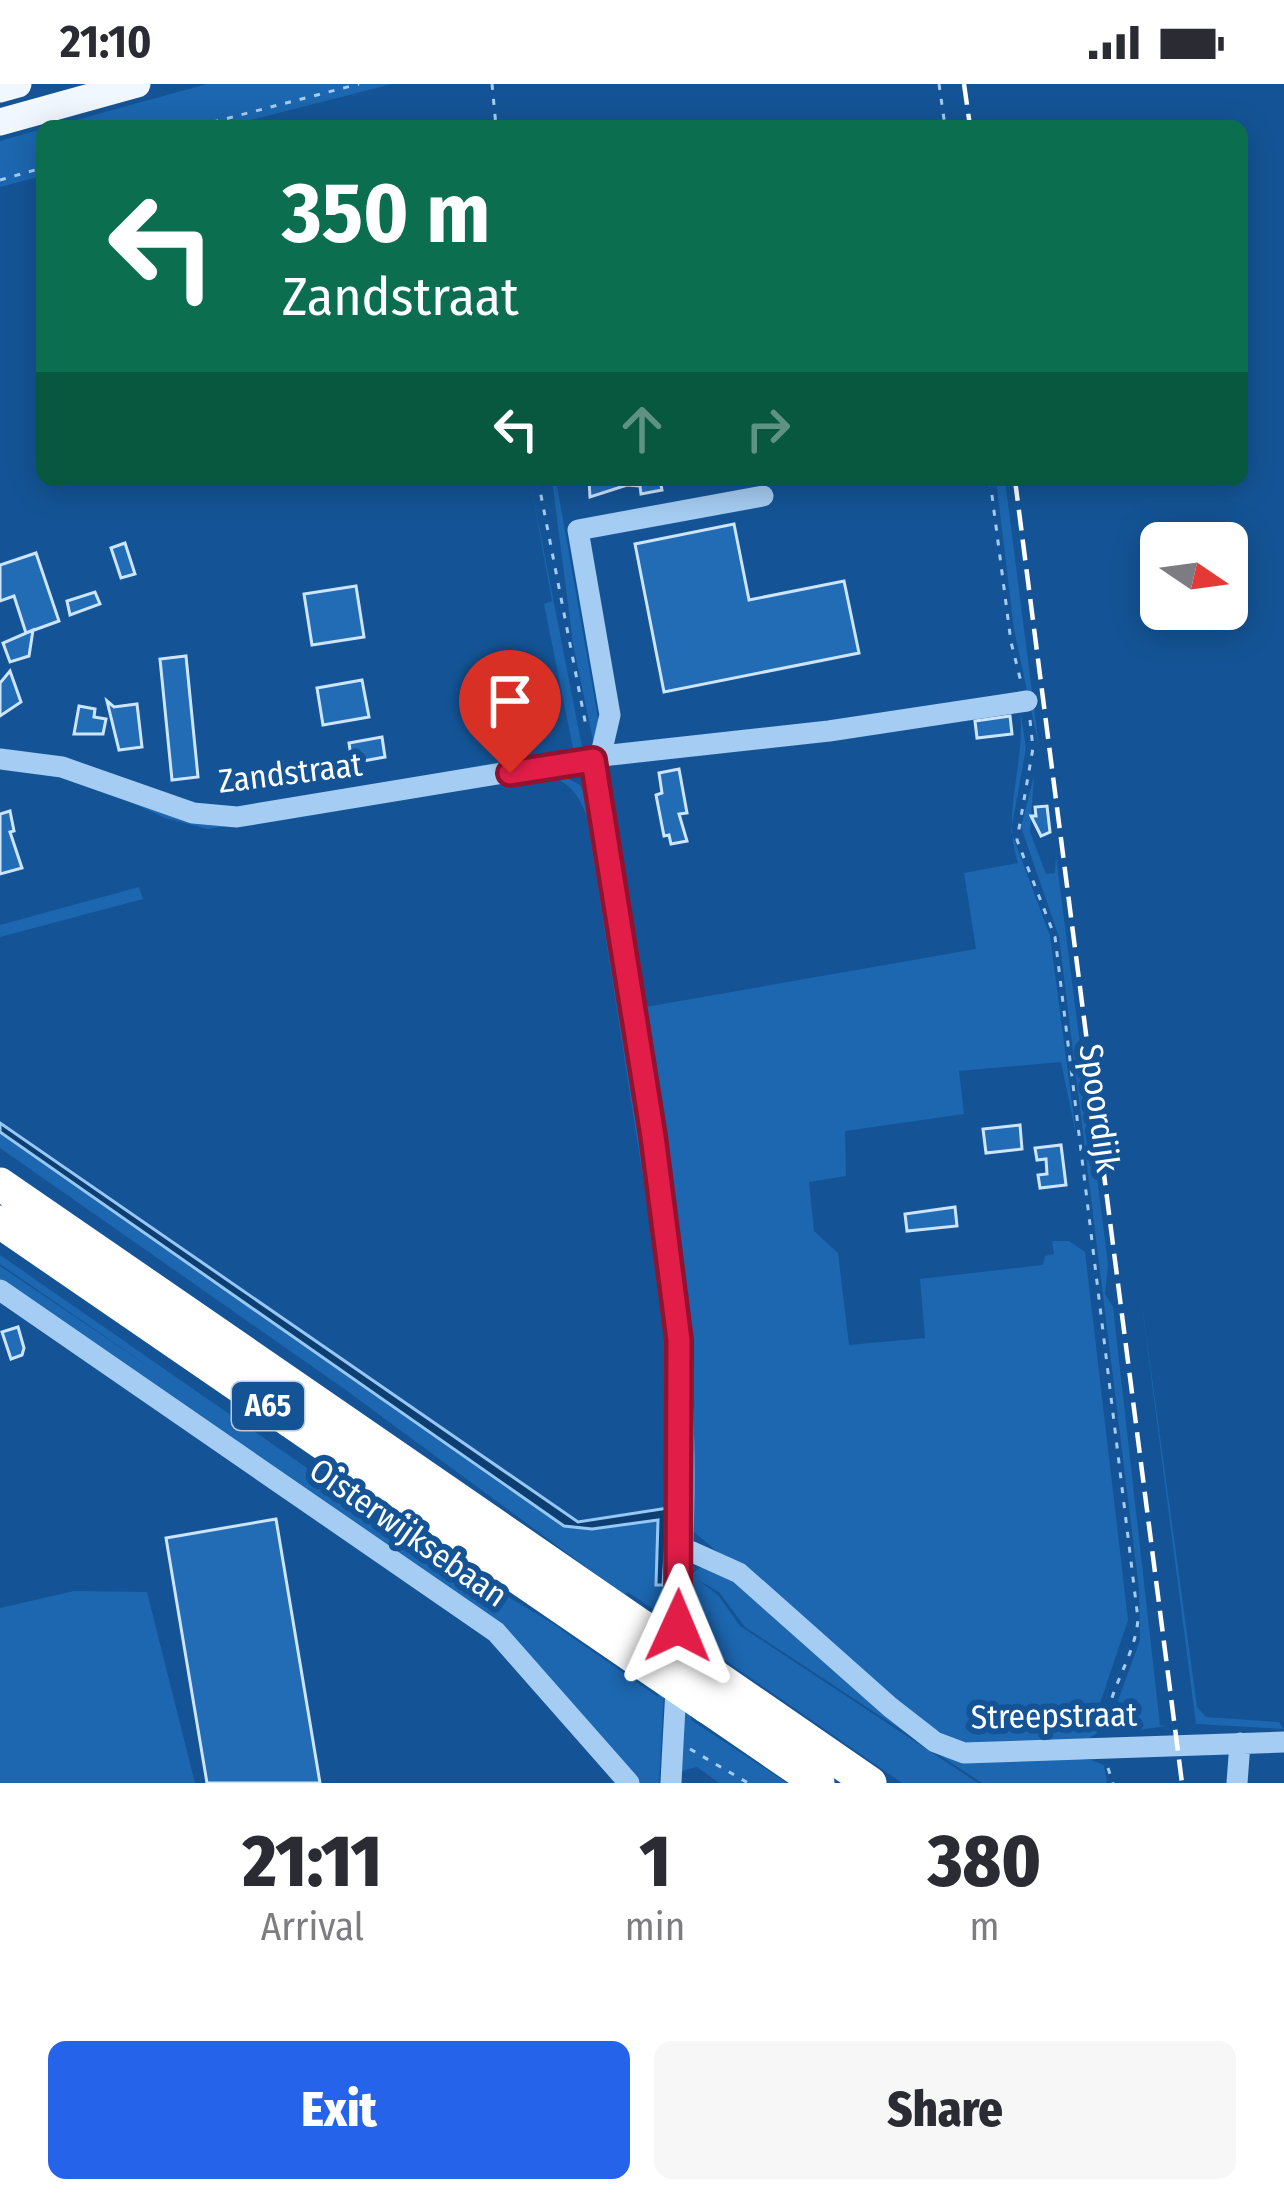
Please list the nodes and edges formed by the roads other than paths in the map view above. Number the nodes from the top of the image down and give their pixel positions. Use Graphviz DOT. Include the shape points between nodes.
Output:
graph roads {
  1 [pos="18,84"];
  2 [pos="137,84"];
  3 [pos="0,89"];
  4 [pos="0,122"];
  5 [pos="763,496"];
  6 [pos="1027,701"];
  7 [pos="0,759"];
  8 [pos="597,759"];
  9 [pos="0,1184"];
  10 [pos="0,1222"];
  11 [pos="0,1290"];
  12 [pos="679,1546"];
  13 [pos="1284,1742"];
  14 [pos="1240,1743"];
  15 [pos="629,1783"];
  16 [pos="671,1783"];
  17 [pos="818,1783"];
  18 [pos="871,1783"];
  19 [pos="1237,1783"];
  1 -- 3 [label="main road"];
  2 -- 4 [label="main road"];
  5 -- 8 [label="street" via="578,530 610,715"];
  6 -- 8 [label="street, Zandstraat"];
  7 -- 8 [label="street, Zandstraat" via="62,767 193,813 237,817"];
  8 -- 12 [label="street" via="679,1340"];
  9 -- 18 [label="highway, A65, bridge"];
  10 -- 17 [label="highway, A65, bridge"];
  11 -- 15 [label="street, Oisterwijksebaan" via="496,1632"];
  12 -- 14 [label="street, Streepstraat" via="739,1573 934,1742 964,1754"];
  12 -- 16 [label="street"];
  13 -- 14 [label="street, Streepstraat"];
  14 -- 19 [label="street"];
}
